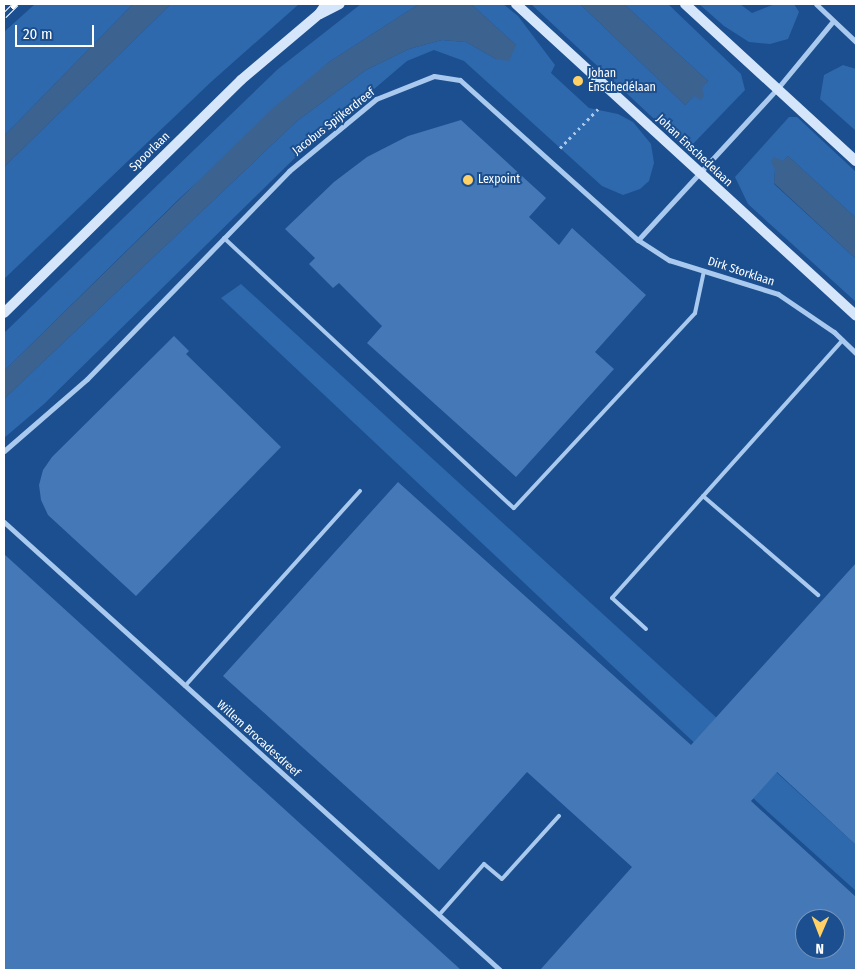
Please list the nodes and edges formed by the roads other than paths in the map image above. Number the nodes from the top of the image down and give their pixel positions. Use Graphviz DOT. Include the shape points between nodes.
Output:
graph roads {
  1 [pos="326,4"];
  2 [pos="340,4"];
  3 [pos="516,4"];
  4 [pos="685,4"];
  5 [pos="816,4"];
  6 [pos="319,14"];
  7 [pos="833,22"];
  8 [pos="856,42"];
  9 [pos="777,89"];
  10 [pos="856,161"];
  11 [pos="700,174"];
  12 [pos="224,238"];
  13 [pos="638,240"];
  14 [pos="704,271"];
  15 [pos="4,313"];
  16 [pos="856,316"];
  17 [pos="843,340"];
  18 [pos="856,352"];
  19 [pos="4,451"];
  20 [pos="360,490"];
  21 [pos="703,496"];
  22 [pos="4,522"];
  23 [pos="818,595"];
  24 [pos="646,628"];
  25 [pos="185,686"];
  26 [pos="559,816"];
  27 [pos="438,915"];
  28 [pos="496,969"];
  1 -- 6 [label="street, Spoorlaan"];
  2 -- 6 [label="street, Spoorlaan"];
  3 -- 11 [label="street, Johan Enschedelaan"];
  4 -- 9 [label="street"];
  5 -- 7 [label="street"];
  6 -- 15 [label="street, Spoorlaan" via="241,80"];
  7 -- 8 [label="street"];
  7 -- 9 [label="street"];
  9 -- 10 [label="street"];
  9 -- 11 [label="street"];
  11 -- 13 [label="street"];
  11 -- 16 [label="street, Johan Enschedelaan"];
  12 -- 13 [label="street, Jacobus Spijkerdreef" via="289,171 376,99 434,76 460,80"];
  12 -- 14 [label="lane" via="514,508 694,313"];
  12 -- 19 [label="street, Jacobus Spijkerdreef" via="87,379"];
  13 -- 14 [label="street, Dirk Storklaan" via="669,260"];
  14 -- 17 [label="street, Dirk Storklaan" via="778,294"];
  17 -- 18 [label="street, Dirk Storklaan"];
  17 -- 21 [label="lane"];
  20 -- 25 [label="lane"];
  21 -- 23 [label="lane"];
  21 -- 24 [label="lane" via="612,598"];
  22 -- 25 [label="street, Willem Brocadesdreef"];
  25 -- 27 [label="street, Willem Brocadesdreef"];
  26 -- 27 [label="lane" via="502,880 484,864"];
  27 -- 28 [label="street, Willem Brocadesdreef"];
}
